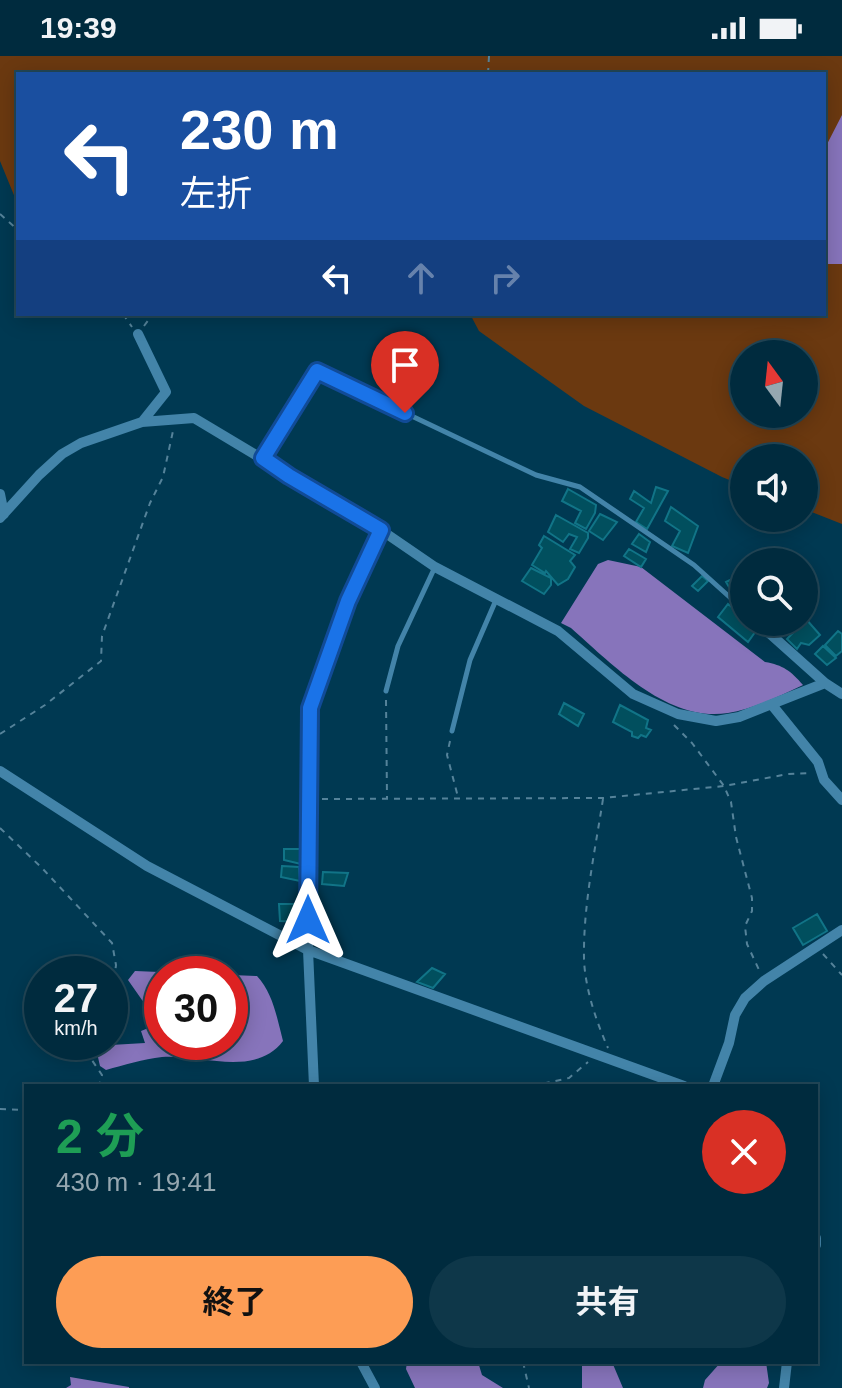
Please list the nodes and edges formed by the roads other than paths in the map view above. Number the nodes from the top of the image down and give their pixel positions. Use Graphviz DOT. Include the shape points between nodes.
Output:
graph roads {
  1 [pos="138,334"];
  2 [pos="142,422"];
  3 [pos="263,458"];
  4 [pos="0,494"];
  5 [pos="2,516"];
  6 [pos="381,530"];
  7 [pos="435,567"];
  8 [pos="730,597"];
  9 [pos="496,599"];
  10 [pos="772,636"];
  11 [pos="825,683"];
  12 [pos="386,691"];
  13 [pos="842,694"];
  14 [pos="772,705"];
  15 [pos="452,731"];
  16 [pos="0,771"];
  17 [pos="842,800"];
  18 [pos="842,930"];
  19 [pos="308,950"];
  20 [pos="314,1084"];
  21 [pos="678,1084"];
  22 [pos="714,1084"];
  23 [pos="362,1364"];
  24 [pos="787,1364"];
  25 [pos="375,1388"];
  26 [pos="784,1388"];
  1 -- 2 [label="street" via="166,392"];
  2 -- 3 [label="street" via="194,418"];
  2 -- 5 [label="street" via="62,454"];
  3 -- 6 [label="street"];
  3 -- 8 [label="lane" via="317,371 536,475 580,487 694,565"];
  4 -- 5 [label="street"];
  6 -- 7 [label="street"];
  6 -- 19 [label="street" via="348,601 310,708"];
  7 -- 9 [label="street"];
  7 -- 12 [label="lane" via="398,646"];
  9 -- 14 [label="street" via="558,631 633,694 678,714 716,721"];
  9 -- 15 [label="lane" via="470,660"];
  10 -- 11 [label="street"];
  11 -- 13 [label="street"];
  11 -- 14 [label="street"];
  14 -- 17 [label="street"];
  16 -- 19 [label="street" via="147,866"];
  18 -- 22 [label="street" via="745,998"];
  19 -- 20 [label="street"];
  19 -- 21 [label="street"];
  23 -- 25 [label="street"];
  24 -- 26 [label="street"];
}
